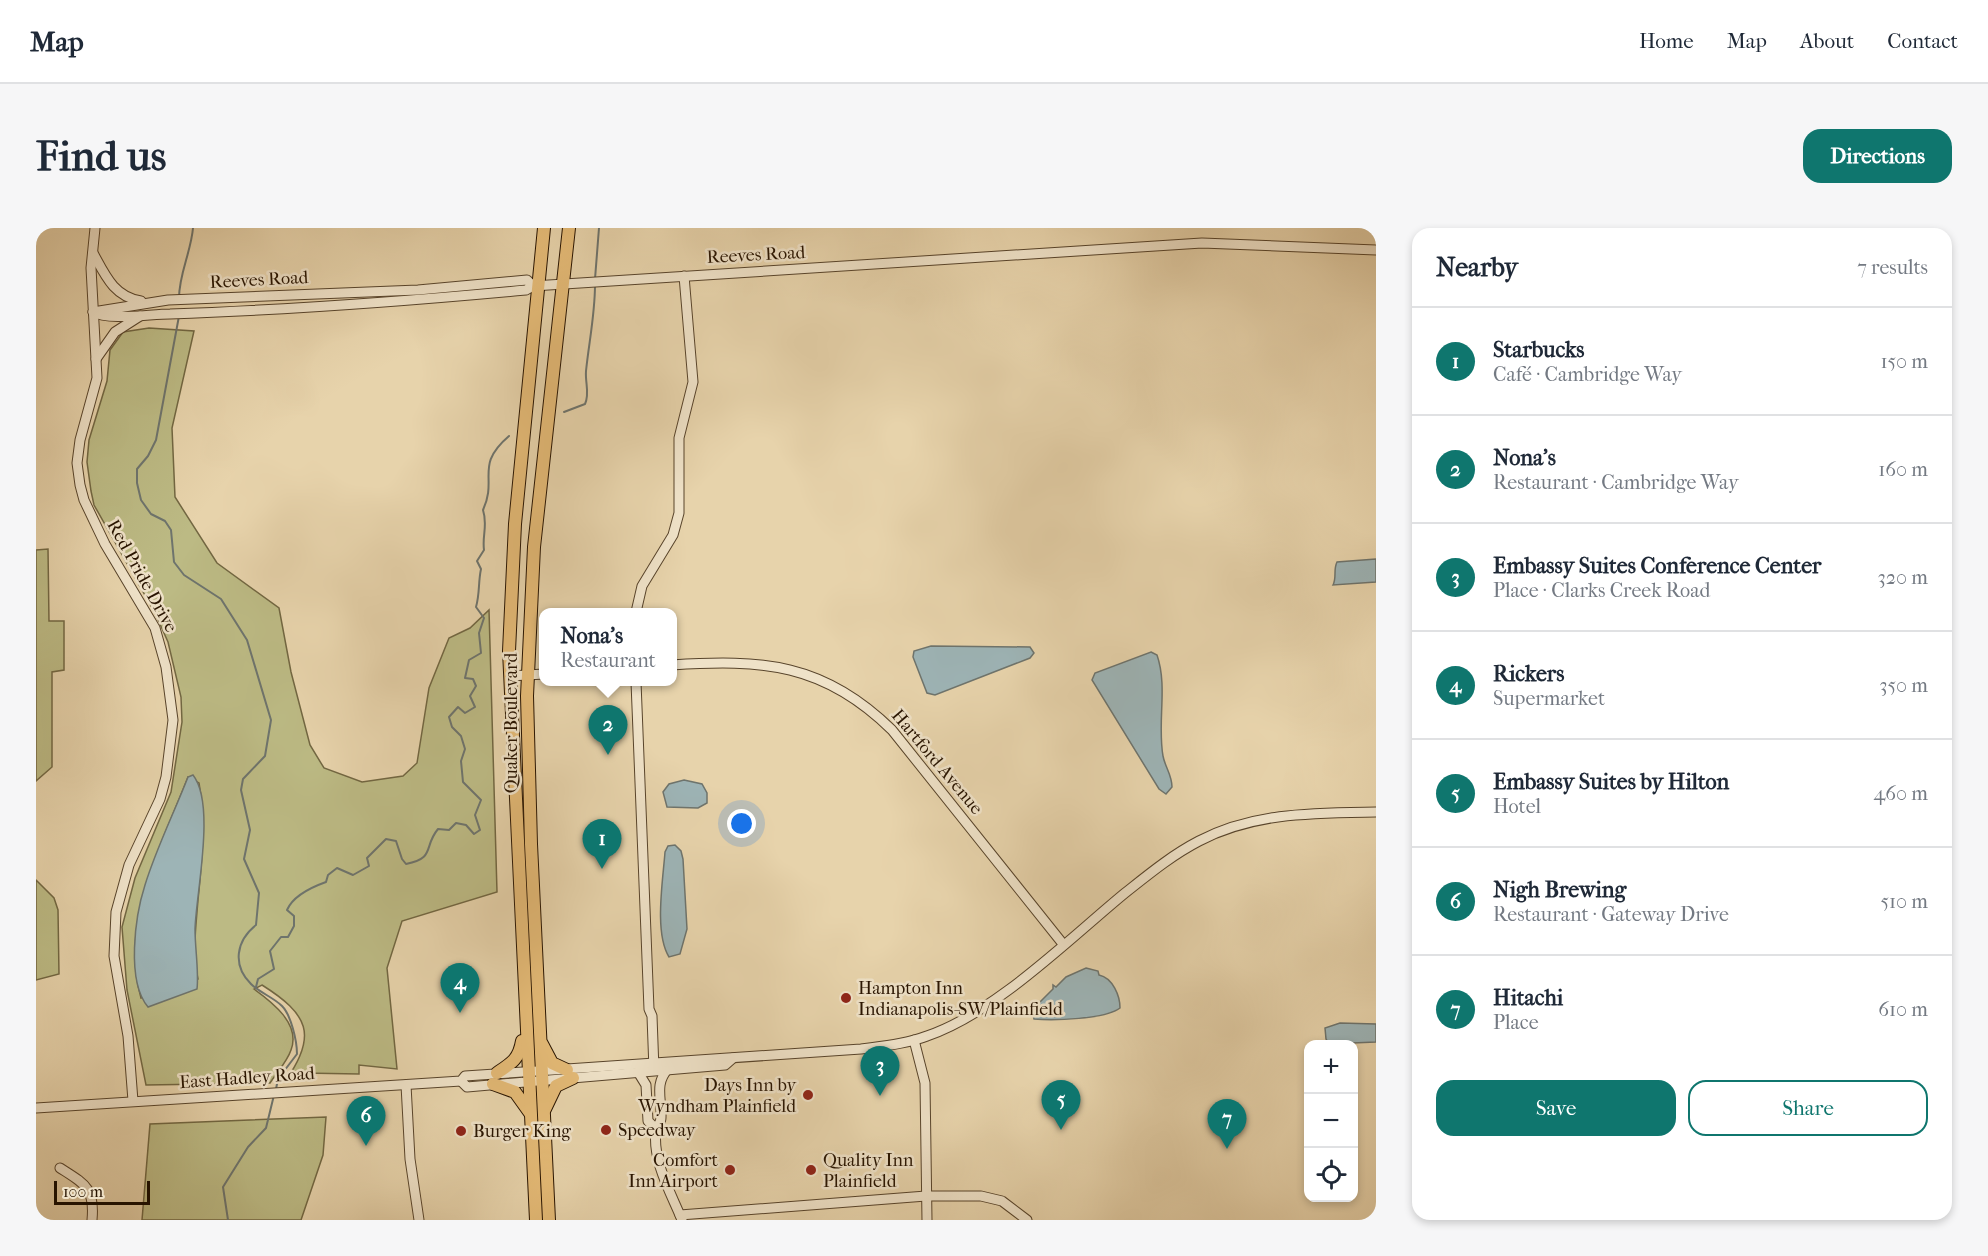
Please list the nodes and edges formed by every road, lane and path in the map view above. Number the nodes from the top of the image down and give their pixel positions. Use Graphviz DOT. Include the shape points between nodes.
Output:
graph roads {
  1 [pos="95,228"];
  2 [pos="544,228"];
  3 [pos="569,228"];
  4 [pos="1376,250"];
  5 [pos="93,253"];
  6 [pos="684,276"];
  7 [pos="563,284"];
  8 [pos="535,286"];
  9 [pos="150,302"];
  10 [pos="93,312"];
  11 [pos="142,315"];
  12 [pos="96,359"];
  13 [pos="637,608"];
  14 [pos="677,665"];
  15 [pos="539,674"];
  16 [pos="527,675"];
  17 [pos="510,676"];
  18 [pos="636,686"];
  19 [pos="1376,812"];
  20 [pos="1063,944"];
  21 [pos="649,1009"];
  22 [pos="526,1013"];
  23 [pos="540,1039"];
  24 [pos="914,1040"];
  25 [pos="734,1058"];
  26 [pos="654,1066"];
  27 [pos="638,1068"];
  28 [pos="668,1069"];
  29 [pos="570,1074"];
  30 [pos="529,1076"];
  31 [pos="542,1076"];
  32 [pos="495,1079"];
  33 [pos="406,1084"];
  34 [pos="133,1101"];
  35 [pos="36,1108"];
  36 [pos="530,1113"];
  37 [pos="544,1113"];
  38 [pos="656,1129"];
  39 [pos="60,1168"];
  40 [pos="926,1197"];
  41 [pos="681,1218"];
  42 [pos="92,1220"];
  43 [pos="419,1220"];
  44 [pos="536,1220"];
  45 [pos="549,1220"];
  46 [pos="927,1220"];
  47 [pos="1027,1220"];
  1 -- 5 [label="street"];
  2 -- 8 [label="main road, Quaker Boulevard"];
  3 -- 7 [label="main road, Quaker Boulevard"];
  4 -- 6 [label="street, Reeves Road" via="1202,243"];
  5 -- 9 [label="street" via="116,290 132,300"];
  5 -- 10 [label="street"];
  6 -- 7 [label="street, Reeves Road"];
  6 -- 13 [label="street" via="693,382 679,438 679,513 673,535 642,586"];
  7 -- 8 [label="street, Reeves Road"];
  7 -- 16 [label="main road, Quaker Boulevard" via="534,547"];
  8 -- 9 [label="street, Reeves Road" via="527,280 418,290"];
  8 -- 11 [label="street, Reeves Road" via="411,301"];
  8 -- 17 [label="main road, Quaker Boulevard" via="515,524"];
  9 -- 10 [label="street, Reeves Road"];
  10 -- 11 [label="street, Reeves Road" via="101,316"];
  10 -- 12 [label="street, Red Pride Drive"];
  11 -- 12 [label="street" via="122,326"];
  12 -- 34 [label="street, Red Pride Drive" via="97,378 77,463 80,485 93,523 162,647 173,720 160,799 129,865 116,912 114,956 128,1036"];
  14 -- 20 [label="street, Hartford Avenue" via="741,662 784,667 819,679 860,702 892,730"];
  15 -- 16 [label="street"];
  16 -- 17 [label="street"];
  16 -- 23 [label="main road, Quaker Boulevard"];
  17 -- 22 [label="main road, Quaker Boulevard"];
  18 -- 21 [label="street"];
  19 -- 20 [label="street, East Hadley Road" via="1275,816 1211,836 1166,860"];
  20 -- 24 [label="street, East Hadley Road" via="984,1007 951,1026"];
  21 -- 26 [label="street"];
  21 -- 27 [label="street" via="647,1051"];
  22 -- 30 [label="main road, Quaker Boulevard"];
  22 -- 32 [label="main road" via="519,1055"];
  23 -- 29 [label="main road" via="552,1063"];
  23 -- 31 [label="main road, Quaker Boulevard"];
  24 -- 25 [label="street, East Hadley Road" via="868,1048"];
  24 -- 40 [label="street" via="925,1083"];
  25 -- 26 [label="street, East Hadley Road"];
  25 -- 28 [label="street, East Hadley Road" via="724,1065"];
  26 -- 27 [label="street, East Hadley Road"];
  26 -- 28 [label="street, East Hadley Road"];
  27 -- 29 [label="street, East Hadley Road"];
  27 -- 38 [label="street" via="646,1085 648,1121"];
  28 -- 38 [label="street" via="659,1081 661,1120"];
  29 -- 31 [label="street, East Hadley Road"];
  29 -- 37 [label="main road" via="556,1086"];
  30 -- 31 [label="street, East Hadley Road"];
  30 -- 32 [label="street, East Hadley Road"];
  30 -- 36 [label="main road, Quaker Boulevard"];
  31 -- 37 [label="main road, Quaker Boulevard"];
  32 -- 33 [label="street, East Hadley Road" via="467,1087 460,1081"];
  32 -- 36 [label="main road" via="515,1092"];
  33 -- 34 [label="street, East Hadley Road"];
  33 -- 43 [label="street" via="410,1159"];
  34 -- 35 [label="street, East Hadley Road"];
  36 -- 44 [label="main road, Quaker Boulevard"];
  37 -- 45 [label="main road, Quaker Boulevard"];
  38 -- 41 [label="street" via="660,1162"];
  39 -- 42 [label="street" via="88,1189 93,1200"];
  40 -- 41 [label="street"];
  40 -- 46 [label="street"];
  40 -- 47 [label="street" via="996,1199"];
}
